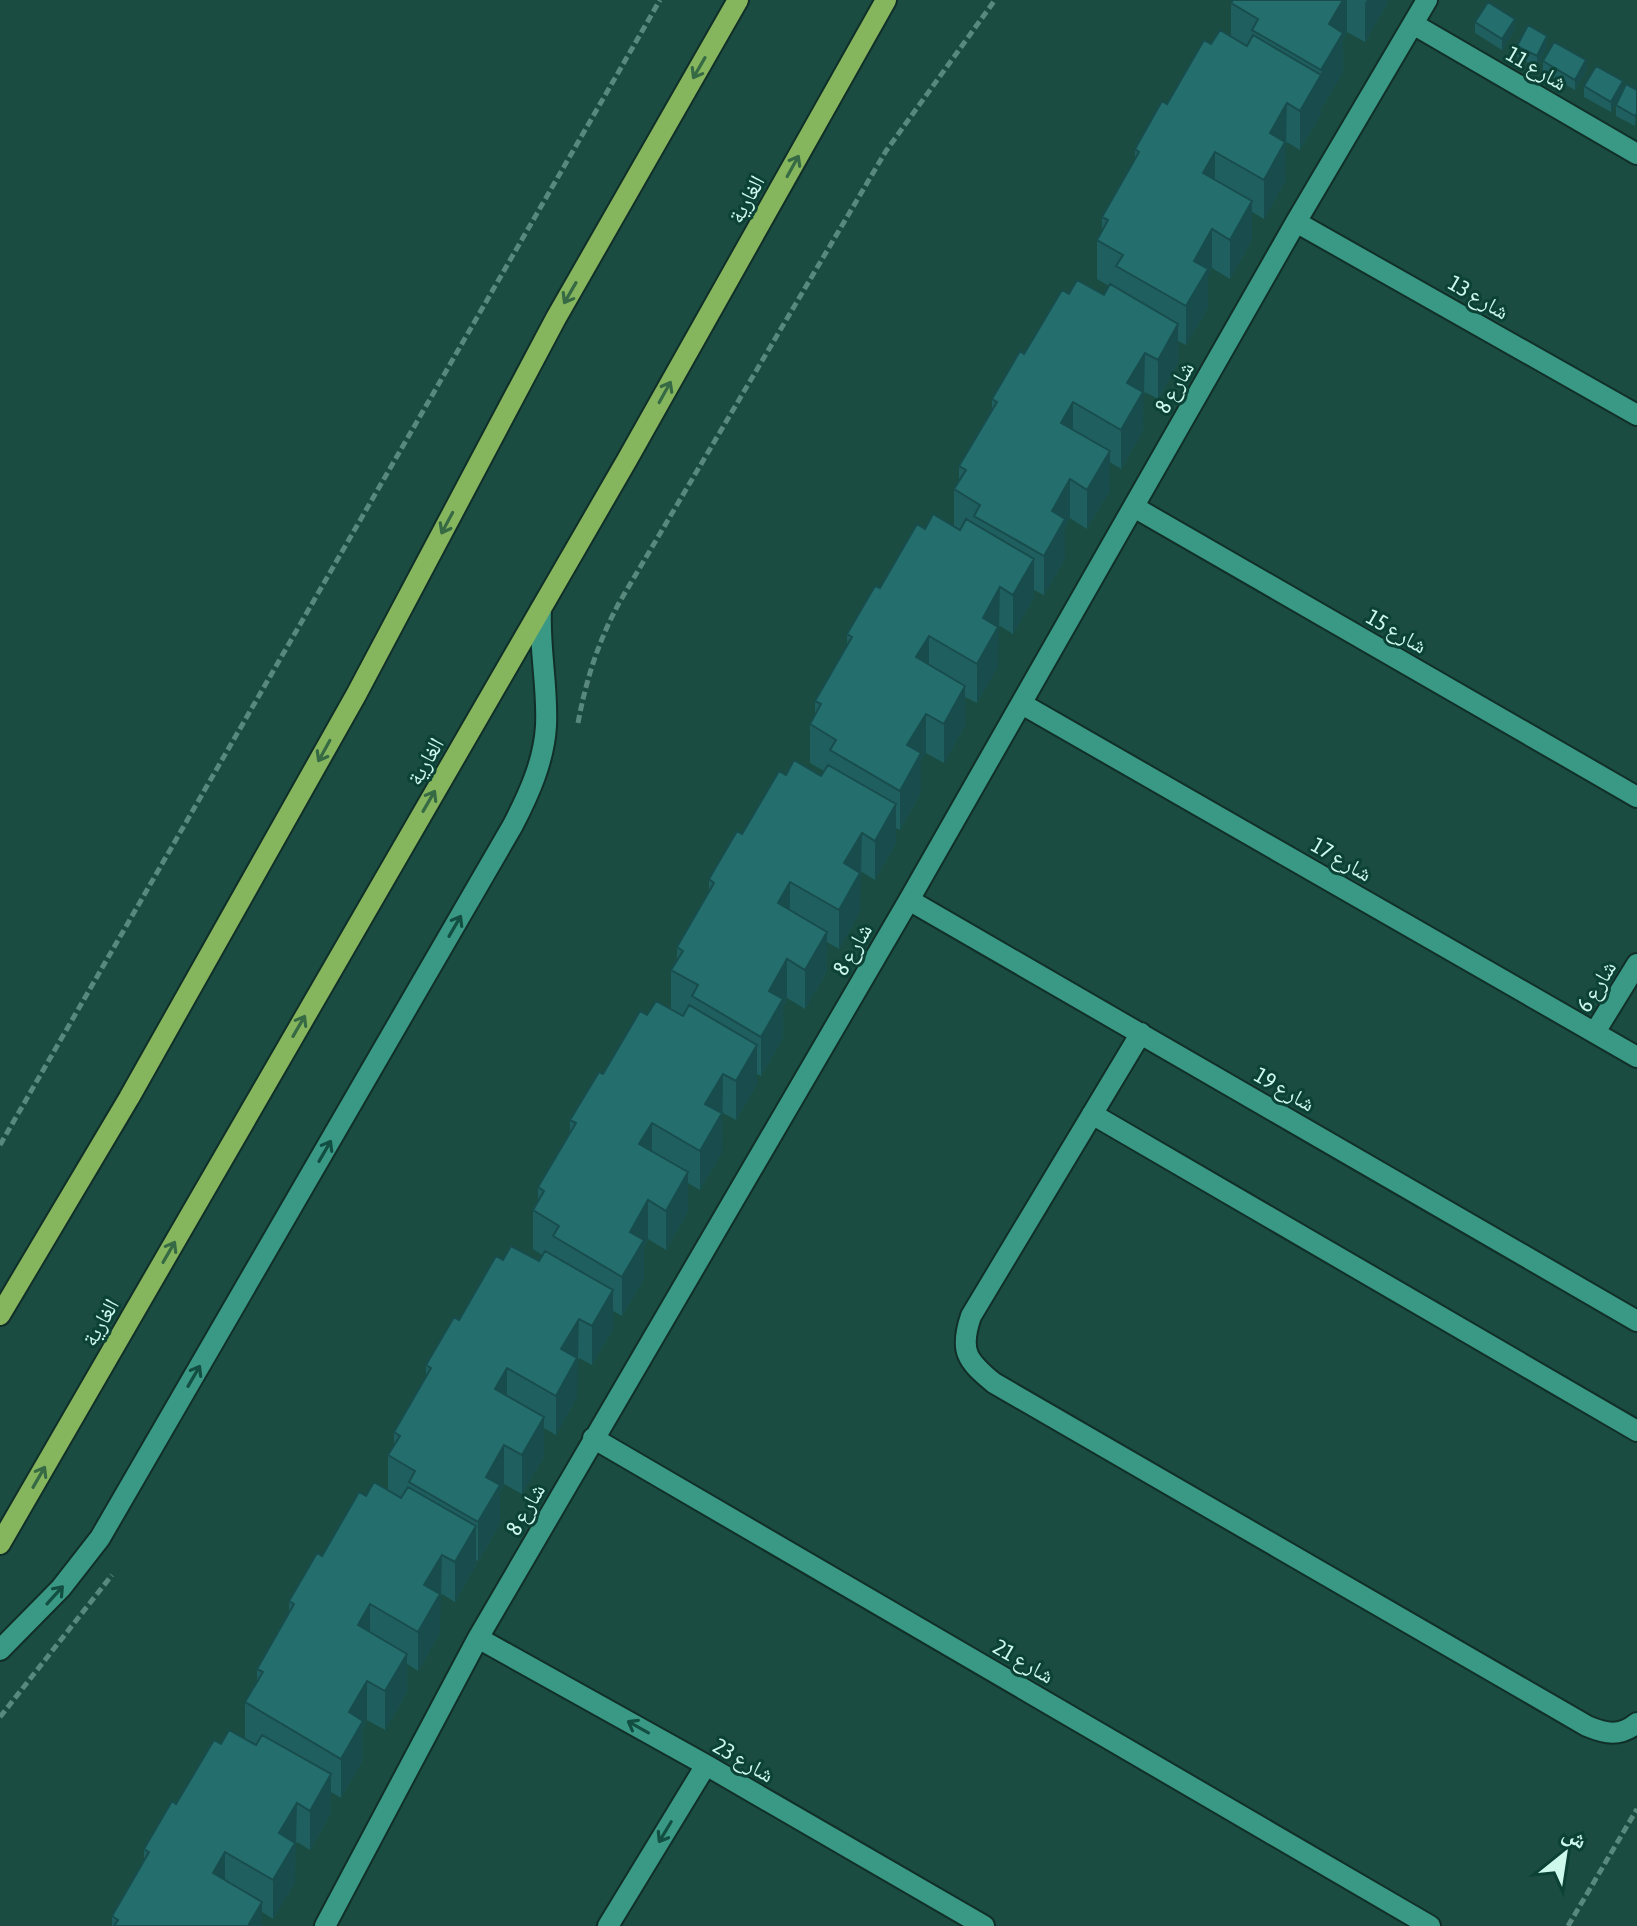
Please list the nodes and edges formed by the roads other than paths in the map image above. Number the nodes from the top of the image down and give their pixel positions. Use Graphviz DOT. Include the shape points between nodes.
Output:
graph roads {
  1 [pos="738,0"];
  2 [pos="886,0"];
  3 [pos="1427,0"];
  4 [pos="1413,24"];
  5 [pos="1637,154"];
  6 [pos="1296,222"];
  7 [pos="1637,415"];
  8 [pos="1134,507"];
  9 [pos="541,609"];
  10 [pos="1022,704"];
  11 [pos="1637,797"];
  12 [pos="909,900"];
  13 [pos="1637,964"];
  14 [pos="1595,1032"];
  15 [pos="1141,1033"];
  16 [pos="1637,1057"];
  17 [pos="1092,1114"];
  18 [pos="0,1315"];
  19 [pos="1637,1321"];
  20 [pos="1637,1431"];
  21 [pos="593,1438"];
  22 [pos="0,1544"];
  23 [pos="478,1638"];
  24 [pos="0,1650"];
  25 [pos="1637,1723"];
  26 [pos="706,1765"];
  27 [pos="325,1926"];
  28 [pos="608,1926"];
  29 [pos="984,1926"];
  30 [pos="1430,1926"];
  1 -- 18 [label="main road, one-way" via="556,318 348,709"];
  9 -- 2 [label="main road, الغارية, one-way"];
  3 -- 4 [label="street, شارع 8"];
  4 -- 5 [label="street, شارع 11"];
  4 -- 6 [label="street, شارع 8"];
  6 -- 7 [label="street, شارع 13"];
  6 -- 8 [label="street, شارع 8"];
  8 -- 10 [label="street, شارع 8"];
  8 -- 11 [label="street, شارع 15"];
  22 -- 9 [label="main road, الغارية, one-way"];
  24 -- 9 [label="street, one-way" via="61,1588 100,1538 513,825 534,778 546,724"];
  10 -- 12 [label="street, شارع 8"];
  10 -- 14 [label="street, شارع 17"];
  12 -- 15 [label="street, شارع 19"];
  12 -- 21 [label="street, شارع 8"];
  13 -- 14 [label="street, شارع 6"];
  14 -- 16 [label="street, شارع 17"];
  15 -- 17 [label="street"];
  15 -- 19 [label="street, شارع 19"];
  17 -- 20 [label="street"];
  17 -- 25 [label="street" via="971,1316 965,1352 977,1369 1587,1726 1605,1734 1622,1733"];
  21 -- 23 [label="street, شارع 8"];
  21 -- 30 [label="street, شارع 21"];
  26 -- 23 [label="street, شارع 23, one-way"];
  23 -- 27 [label="street, شارع 8"];
  26 -- 28 [label="street, one-way"];
  26 -- 29 [label="street, شارع 23"];
}
